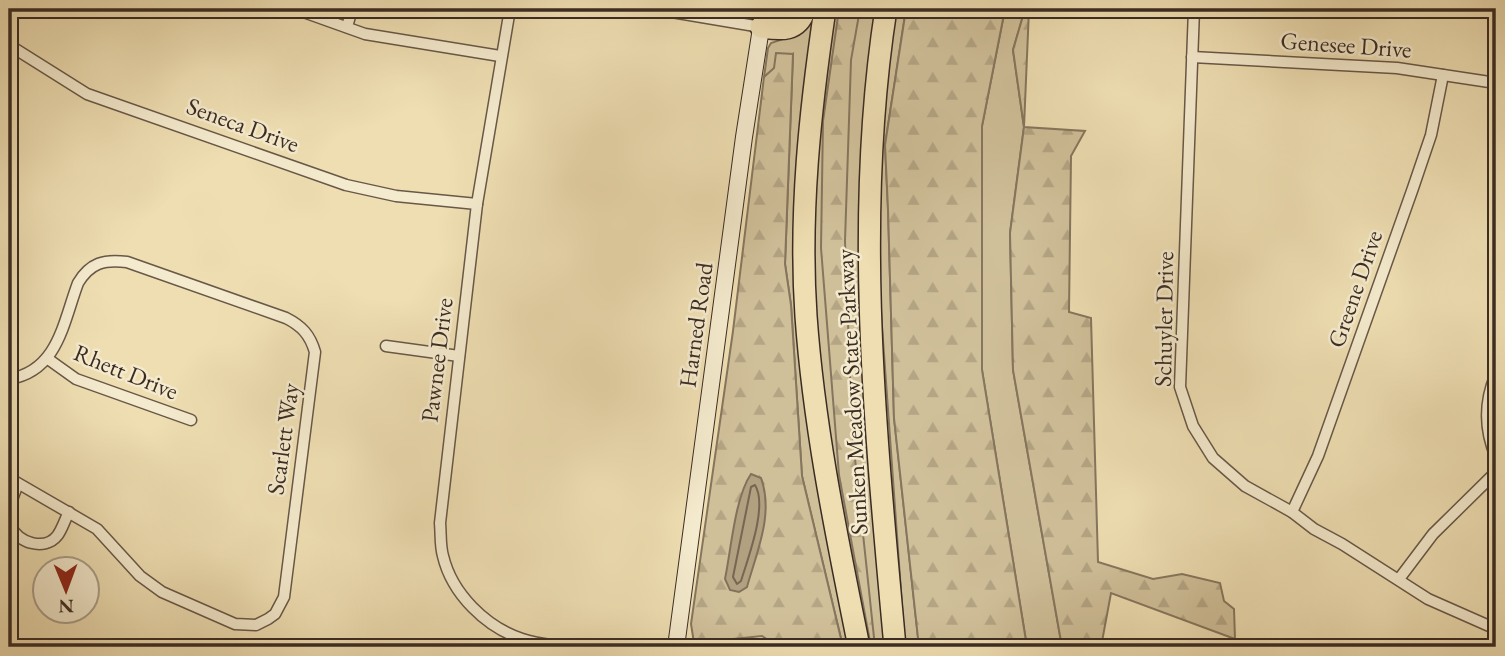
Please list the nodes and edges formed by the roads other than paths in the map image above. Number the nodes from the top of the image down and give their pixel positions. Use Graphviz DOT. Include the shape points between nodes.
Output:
graph roads {
  1 [pos="295,9"];
  2 [pos="352,9"];
  3 [pos="510,9"];
  4 [pos="654,9"];
  5 [pos="805,9"];
  6 [pos="825,9"];
  7 [pos="886,9"];
  8 [pos="1194,9"];
  9 [pos="762,18"];
  10 [pos="347,27"];
  11 [pos="9,45"];
  12 [pos="500,56"];
  13 [pos="1192,57"];
  14 [pos="1443,75"];
  15 [pos="1496,83"];
  16 [pos="477,204"];
  17 [pos="386,346"];
  18 [pos="459,356"];
  19 [pos="48,359"];
  20 [pos="1496,374"];
  21 [pos="9,379"];
  22 [pos="191,420"];
  23 [pos="1496,457"];
  24 [pos="1496,472"];
  25 [pos="13,481"];
  26 [pos="69,512"];
  27 [pos="1292,512"];
  28 [pos="1399,579"];
  29 [pos="1496,629"];
  30 [pos="565,647"];
  31 [pos="676,647"];
  32 [pos="859,647"];
  33 [pos="895,647"];
  1 -- 10 [label="street"];
  2 -- 10 [label="street"];
  3 -- 12 [label="street, Pawnee Drive"];
  4 -- 9 [label="street"];
  5 -- 9 [label="highway" via="794,27 784,31"];
  6 -- 32 [label="highway, Sunken Meadow State Parkway" via="812,97 804,209 806,316 820,440"];
  7 -- 33 [label="highway, Sunken Meadow State Parkway" via="873,133 870,318"];
  8 -- 13 [label="street, Schuyler Drive"];
  9 -- 31 [label="main road, Harned Road"];
  10 -- 12 [label="street" via="392,40"];
  11 -- 16 [label="street, Seneca Drive" via="87,94 346,185 396,196"];
  12 -- 16 [label="street, Pawnee Drive"];
  13 -- 14 [label="street, Genesee Drive" via="1397,68"];
  13 -- 27 [label="street, Schuyler Drive" via="1180,387 1193,426 1213,458 1245,486"];
  14 -- 15 [label="street, Genesee Drive"];
  14 -- 27 [label="street, Greene Drive" via="1431,135 1413,188 1318,456"];
  16 -- 18 [label="street, Pawnee Drive"];
  17 -- 18 [label="street"];
  18 -- 30 [label="street, Pawnee Drive" via="440,523 442,555 453,582 474,610 497,628 524,640"];
  19 -- 21 [label="street" via="37,369"];
  19 -- 22 [label="street, Rhett Drive" via="76,379"];
  19 -- 26 [label="street, Scarlett Way" via="78,283 92,266 113,260 286,318 308,334 315,352 286,586 280,606 268,619 256,625 234,624 162,592 140,576 97,529"];
  20 -- 23 [label="street" via="1486,414"];
  24 -- 28 [label="street" via="1433,534"];
  25 -- 26 [label="street, Scarlett Way"];
  25 -- 26 [label="street" via="10,520 23,539 44,545 50,542"];
  27 -- 28 [label="street, Schuyler Drive"];
  28 -- 29 [label="street, Schuyler Drive" via="1428,599"];
}
